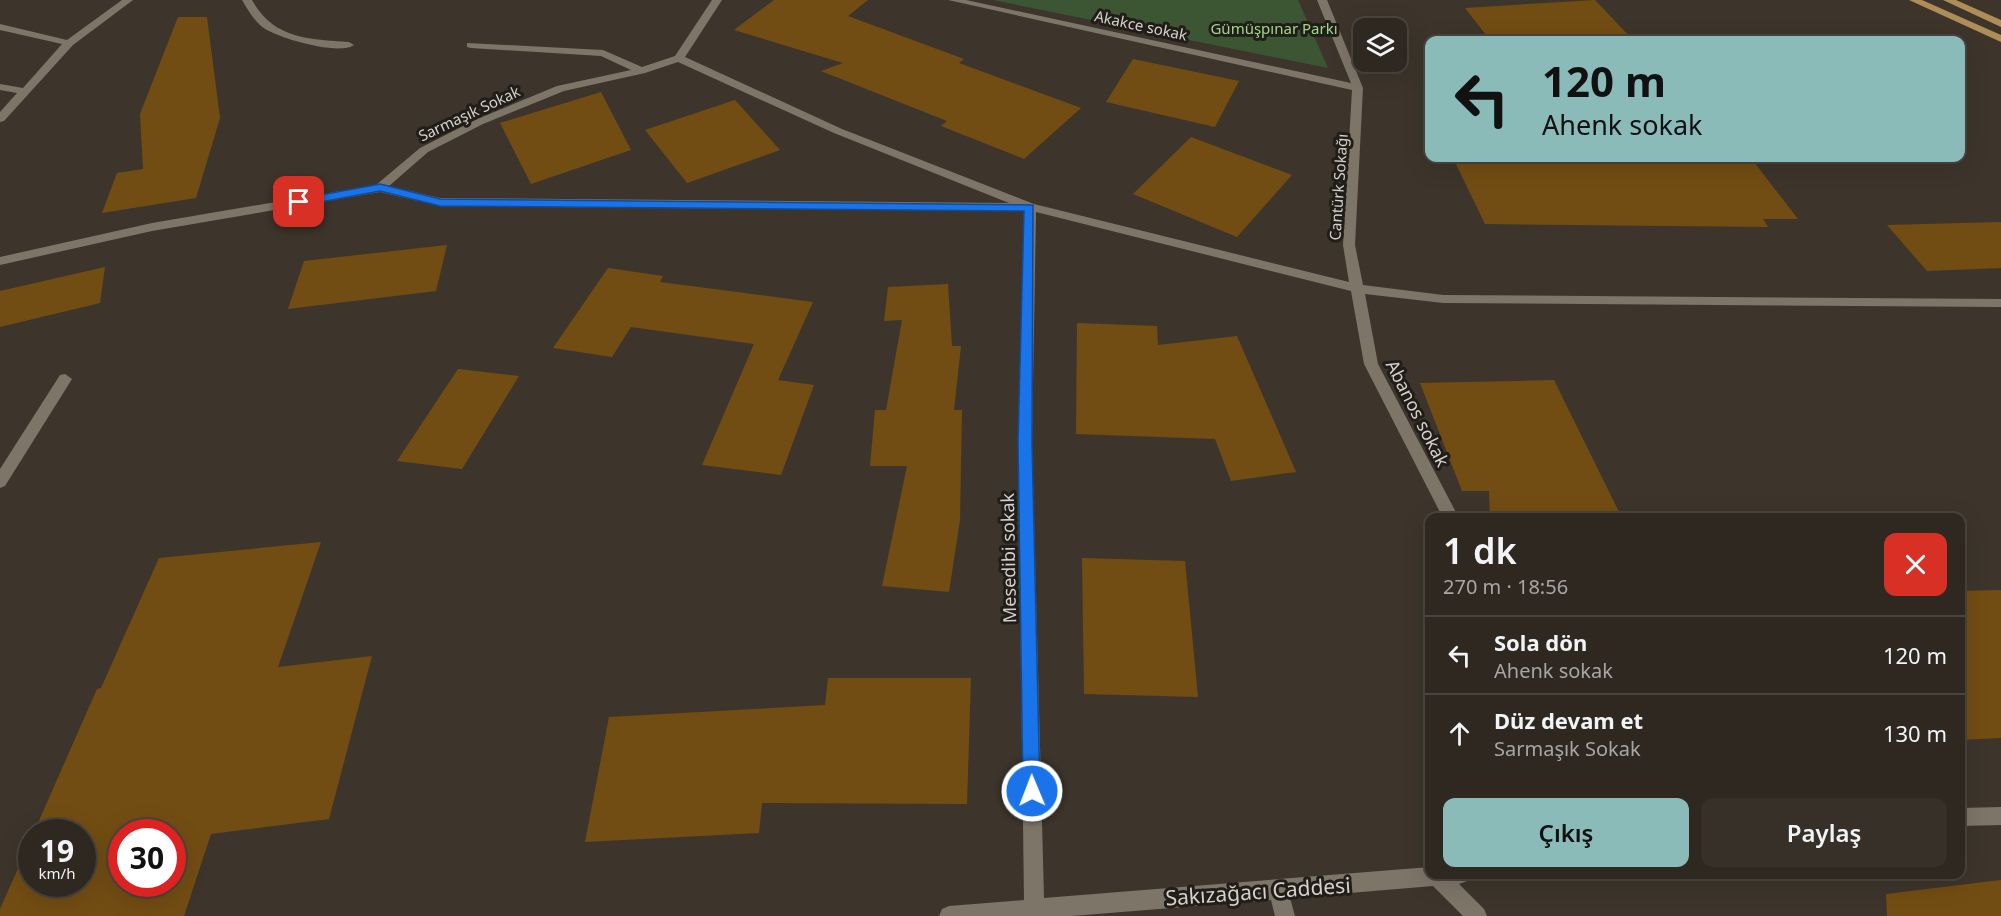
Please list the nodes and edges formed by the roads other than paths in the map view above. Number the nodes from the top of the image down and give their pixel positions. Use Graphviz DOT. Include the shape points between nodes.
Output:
graph roads {
  1 [pos="128,0"];
  2 [pos="246,0"];
  3 [pos="717,0"];
  4 [pos="953,0"];
  5 [pos="1322,0"];
  6 [pos="1914,0"];
  7 [pos="1948,0"];
  8 [pos="2001,24"];
  9 [pos="0,27"];
  10 [pos="2001,39"];
  11 [pos="69,43"];
  12 [pos="349,45"];
  13 [pos="471,45"];
  14 [pos="679,58"];
  15 [pos="641,72"];
  16 [pos="0,87"];
  17 [pos="1358,88"];
  18 [pos="23,91"];
  19 [pos="0,119"];
  20 [pos="380,188"];
  21 [pos="1030,207"];
  22 [pos="0,261"];
  23 [pos="1354,288"];
  24 [pos="2001,303"];
  25 [pos="65,379"];
  26 [pos="0,482"];
  27 [pos="1448,513"];
  28 [pos="2001,816"];
  29 [pos="1965,817"];
  30 [pos="1425,878"];
  31 [pos="1440,879"];
  32 [pos="1278,890"];
  33 [pos="1034,907"];
  34 [pos="949,916"];
  35 [pos="1285,916"];
  36 [pos="1477,916"];
  1 -- 11 [label="street"];
  2 -- 12 [label="street" via="262,25 278,35"];
  3 -- 14 [label="street"];
  4 -- 17 [label="street, Akakce sokak"];
  5 -- 17 [label="street"];
  6 -- 10 [label="main road"];
  7 -- 8 [label="main road"];
  9 -- 11 [label="street"];
  11 -- 18 [label="street"];
  13 -- 15 [label="street" via="603,53"];
  14 -- 15 [label="street, Sarmaşık Sokak"];
  14 -- 21 [label="street" via="838,131"];
  15 -- 20 [label="street, Sarmaşık Sokak" via="561,88 479,122 424,150"];
  16 -- 18 [label="street"];
  17 -- 23 [label="street, Cantürk Sokağı" via="1348,245"];
  18 -- 19 [label="street"];
  20 -- 21 [label="street" via="440,202"];
  20 -- 22 [label="street" via="152,227"];
  21 -- 23 [label="street"];
  21 -- 33 [label="street, Mesedibi sokak" via="1025,442"];
  23 -- 24 [label="street" via="1443,299"];
  23 -- 27 [label="street, Abanos sokak" via="1371,364"];
  25 -- 26 [label="street"];
  28 -- 29 [label="street"];
  30 -- 32 [label="street, Sakızağacı Caddesi"];
  31 -- 36 [label="street"];
  32 -- 33 [label="street, Sakızağacı Caddesi"];
  32 -- 35 [label="street"];
  33 -- 34 [label="street, Sakızağacı Caddesi"];
}
